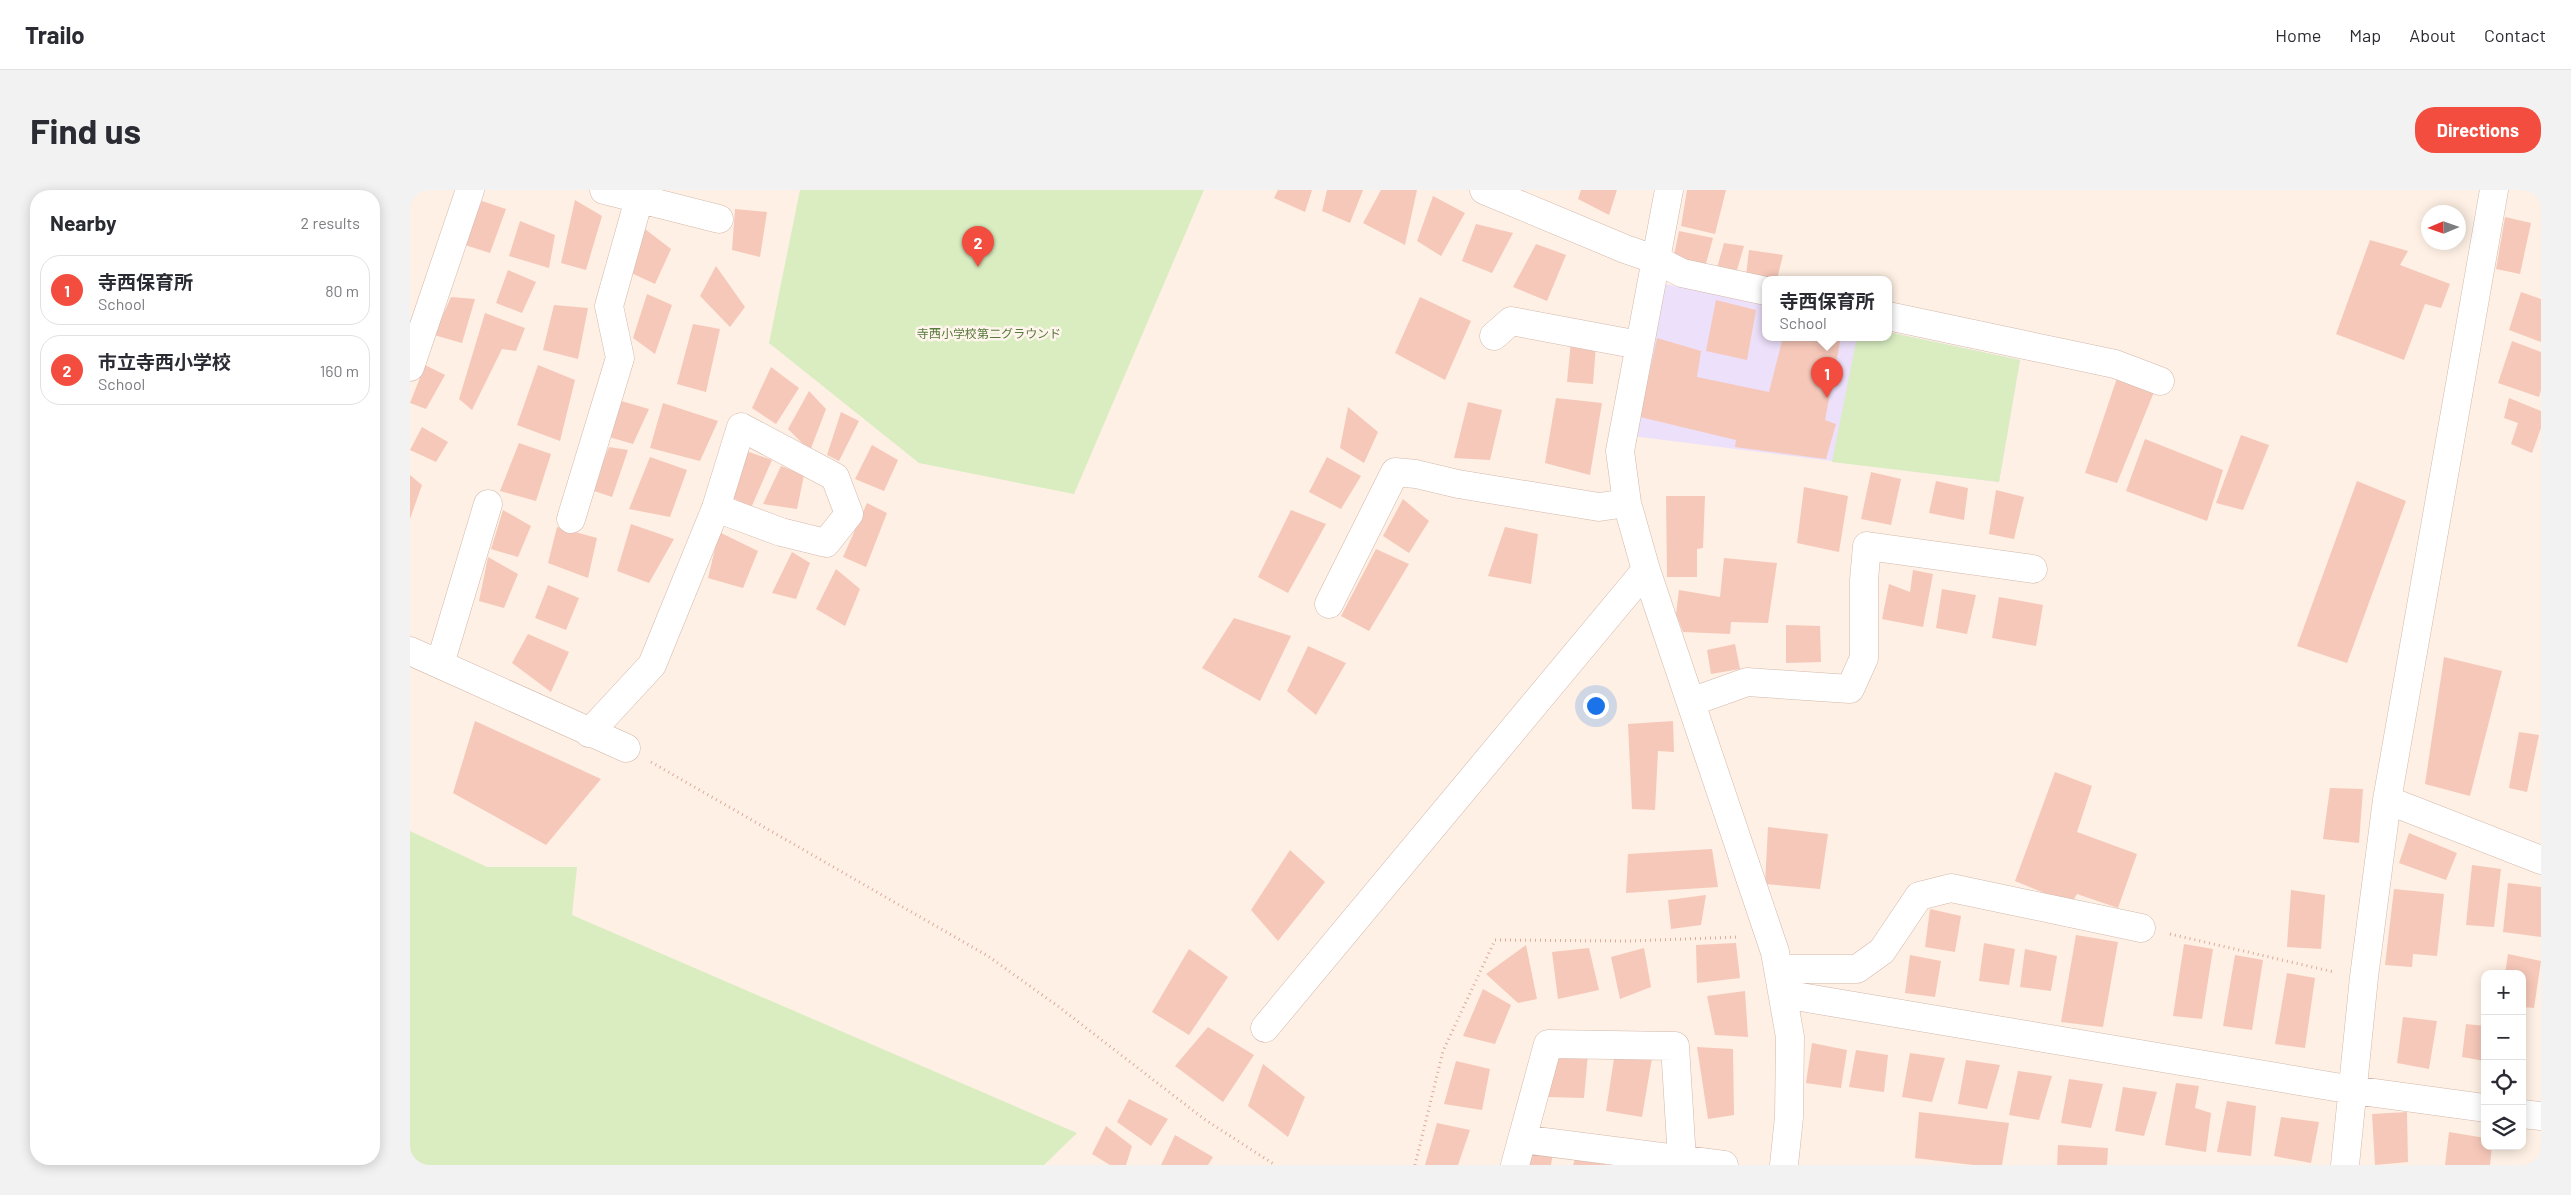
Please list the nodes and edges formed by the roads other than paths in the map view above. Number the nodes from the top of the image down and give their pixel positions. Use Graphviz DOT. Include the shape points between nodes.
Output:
graph roads {
  1 [pos="470,190"];
  2 [pos="604,190"];
  3 [pos="1484,190"];
  4 [pos="1670,190"];
  5 [pos="2494,190"];
  6 [pos="639,199"];
  7 [pos="718,219"];
  8 [pos="1657,260"];
  9 [pos="1762,290"];
  10 [pos="1892,317"];
  11 [pos="1494,336"];
  12 [pos="1639,345"];
  13 [pos="410,367"];
  14 [pos="2160,381"];
  15 [pos="1627,503"];
  16 [pos="488,504"];
  17 [pos="716,508"];
  18 [pos="571,519"];
  19 [pos="2034,569"];
  20 [pos="1646,570"];
  21 [pos="1329,604"];
  22 [pos="410,651"];
  23 [pos="440,664"];
  24 [pos="1691,702"];
  25 [pos="588,733"];
  26 [pos="626,748"];
  27 [pos="2387,800"];
  28 [pos="2541,860"];
  29 [pos="2141,928"];
  30 [pos="1781,982"];
  31 [pos="1265,1028"];
  32 [pos="2353,1090"];
  33 [pos="2481,1107"];
  34 [pos="2526,1114"];
  35 [pos="2541,1116"];
  36 [pos="1522,1139"];
  37 [pos="1682,1160"];
  38 [pos="1515,1165"];
  39 [pos="1724,1165"];
  40 [pos="1784,1165"];
  41 [pos="2345,1165"];
  1 -- 13 [label="street"];
  2 -- 6 [label="street"];
  3 -- 8 [label="street"];
  4 -- 8 [label="street"];
  5 -- 27 [label="street"];
  6 -- 7 [label="street"];
  6 -- 18 [label="street" via="609,306 620,358"];
  8 -- 9 [label="street" via="1682,273"];
  8 -- 12 [label="street"];
  10 -- 14 [label="street" via="2115,364"];
  11 -- 12 [label="street" via="1511,321"];
  12 -- 15 [label="street" via="1620,451"];
  15 -- 20 [label="street"];
  15 -- 21 [label="street" via="1599,507 1395,472"];
  16 -- 23 [label="street"];
  17 -- 17 [label="street" via="781,532 826,543 849,514 834,477 741,427"];
  17 -- 25 [label="street" via="652,665"];
  19 -- 24 [label="street" via="1867,546 1864,658 1850,689 1747,682"];
  20 -- 24 [label="street"];
  20 -- 31 [label="street"];
  22 -- 23 [label="street"];
  23 -- 25 [label="street"];
  24 -- 30 [label="street" via="1771,938"];
  25 -- 26 [label="street"];
  27 -- 28 [label="street"];
  27 -- 32 [label="street"];
  29 -- 30 [label="street" via="1952,888 1919,896 1882,951 1858,969"];
  30 -- 32 [label="street"];
  30 -- 40 [label="street" via="1790,1037 1789,1117"];
  32 -- 33 [label="street"];
  32 -- 41 [label="street"];
  34 -- 35 [label="street"];
  36 -- 37 [label="street"];
  36 -- 37 [label="street" via="1548,1044 1676,1046"];
  36 -- 38 [label="street"];
  37 -- 39 [label="street"];
}
